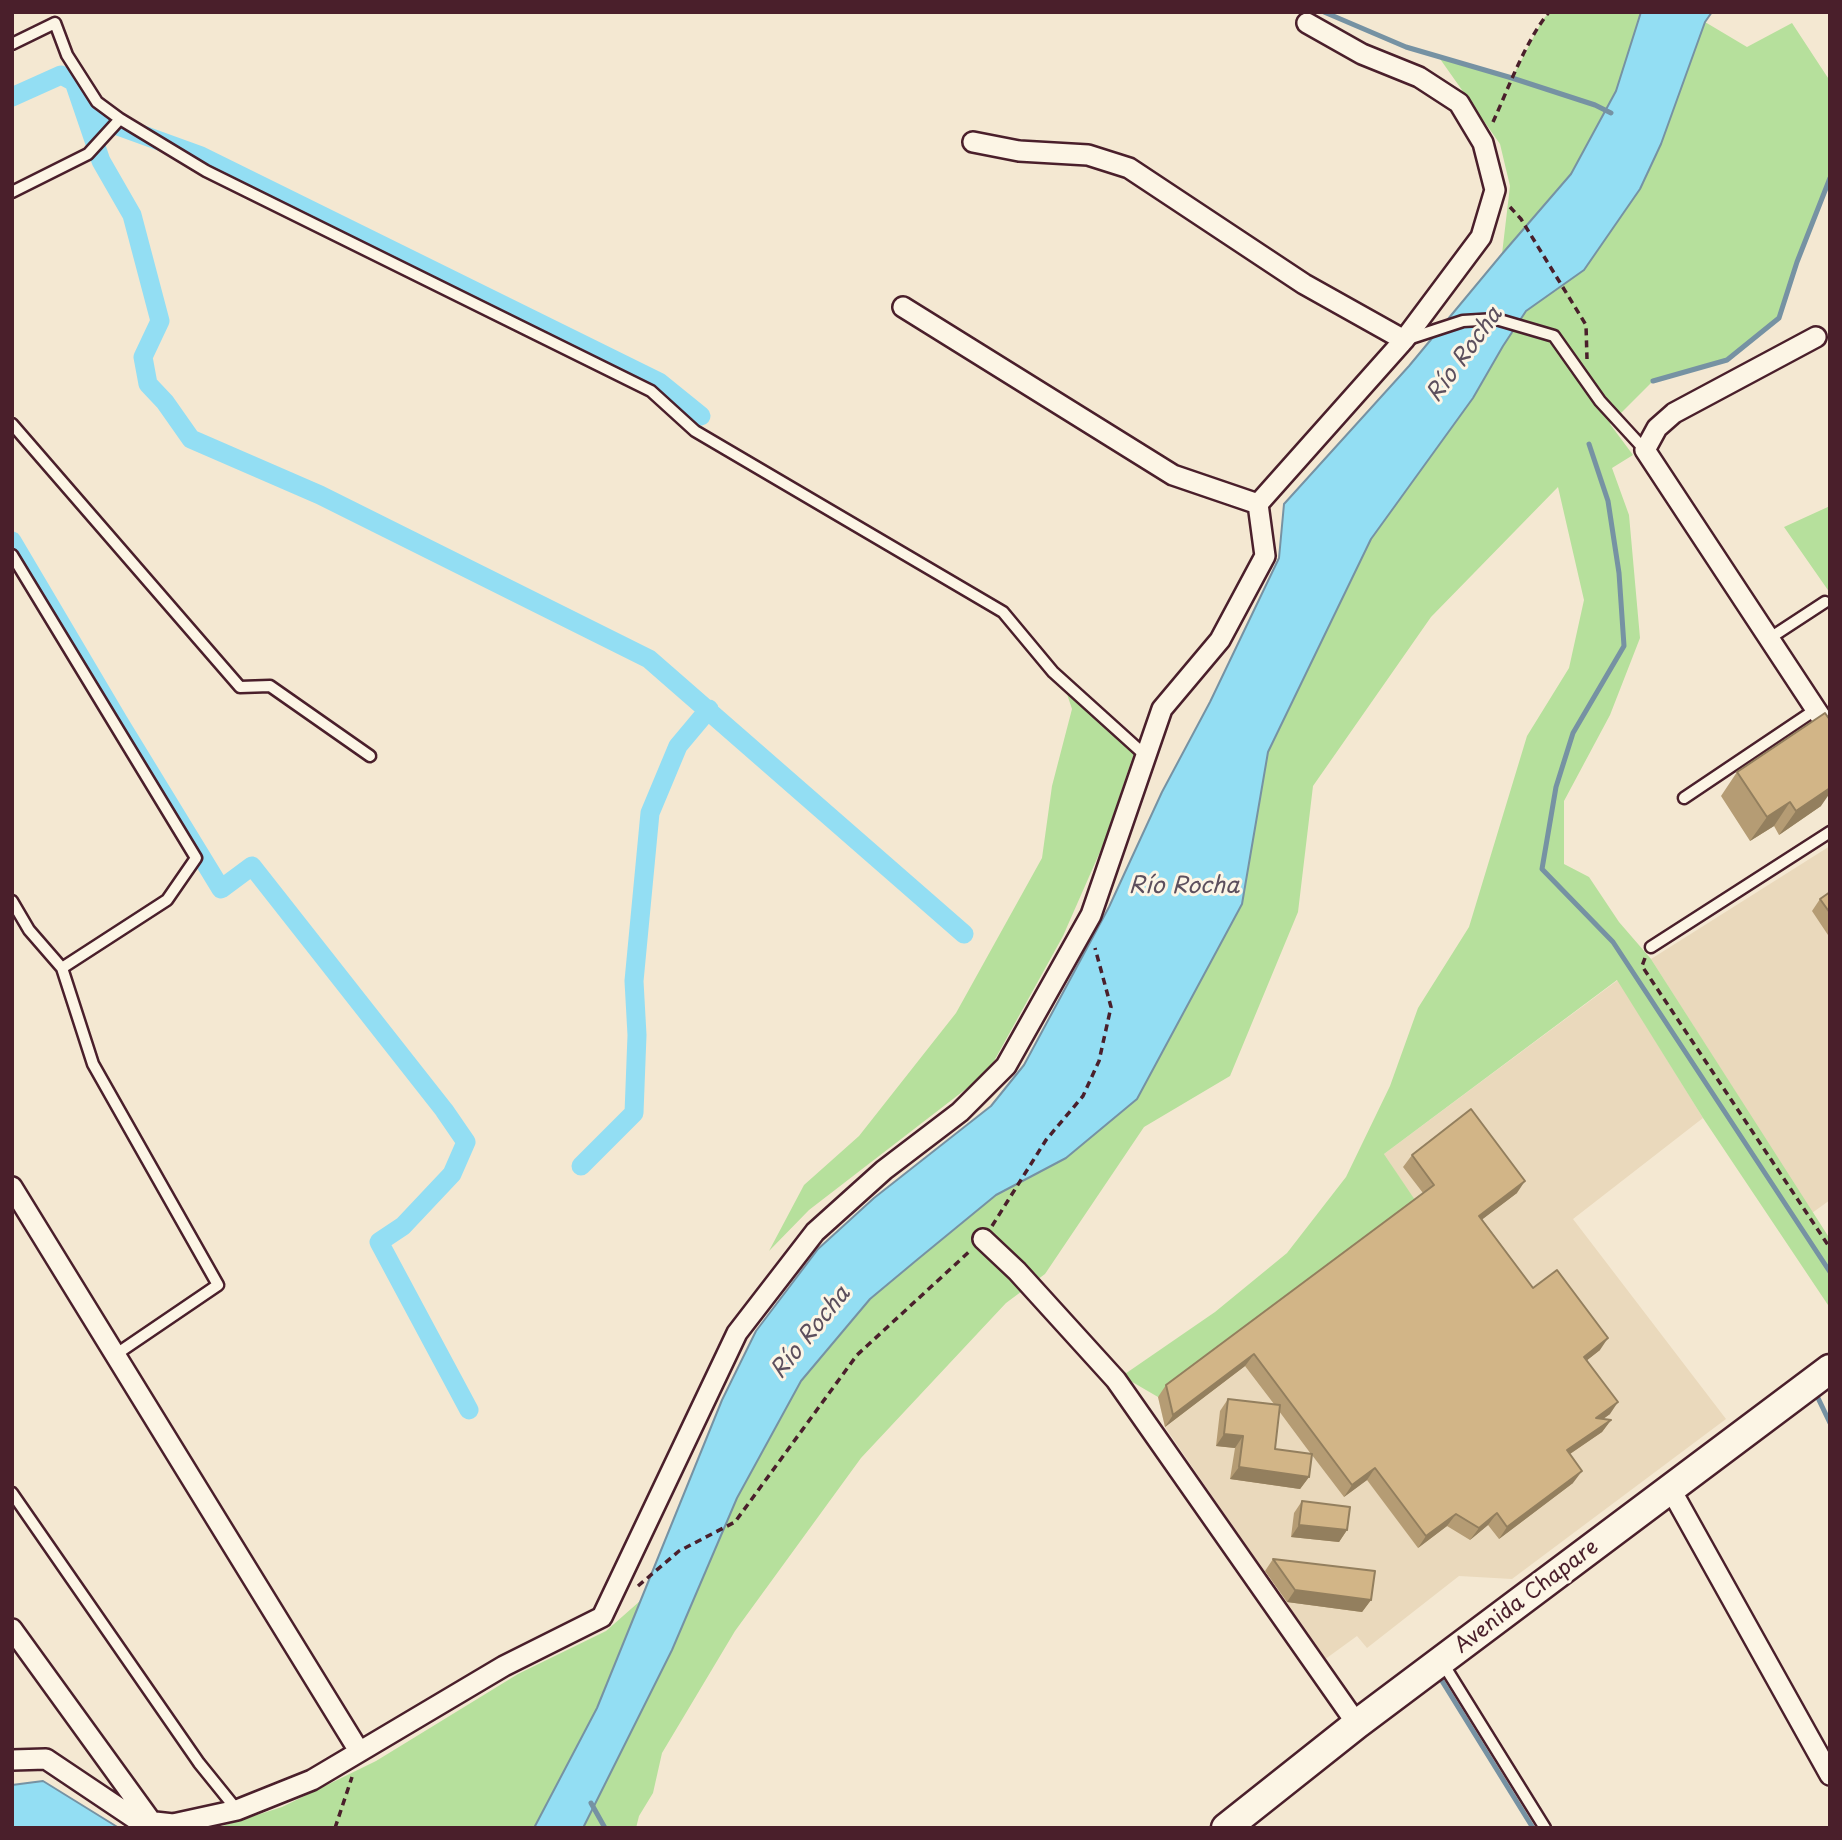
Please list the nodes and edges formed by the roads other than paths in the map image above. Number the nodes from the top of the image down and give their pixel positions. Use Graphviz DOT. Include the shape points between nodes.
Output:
graph roads {
  1 [pos="50,12"];
  2 [pos="55,23"];
  3 [pos="1307,23"];
  4 [pos="12,44"];
  5 [pos="120,119"];
  6 [pos="973,142"];
  7 [pos="12,192"];
  8 [pos="903,307"];
  9 [pos="1816,337"];
  10 [pos="1404,341"];
  11 [pos="12,424"];
  12 [pos="1645,450"];
  13 [pos="1258,503"];
  14 [pos="12,555"];
  15 [pos="1825,602"];
  16 [pos="1770,638"];
  17 [pos="1815,710"];
  18 [pos="1830,731"];
  19 [pos="370,756"];
  20 [pos="1146,756"];
  21 [pos="1684,798"];
  22 [pos="1830,832"];
  23 [pos="12,901"];
  24 [pos="1651,947"];
  25 [pos="62,968"];
  26 [pos="12,1187"];
  27 [pos="983,1239"];
  28 [pos="115,1355"];
  29 [pos="1830,1368"];
  30 [pos="1670,1488"];
  31 [pos="12,1493"];
  32 [pos="12,1629"];
  33 [pos="1442,1662"];
  34 [pos="1357,1724"];
  35 [pos="359,1751"];
  36 [pos="12,1760"];
  37 [pos="1830,1775"];
  38 [pos="237,1811"];
  39 [pos="151,1821"];
  40 [pos="1226,1828"];
  41 [pos="1545,1828"];
  1 -- 2 [label="lane"];
  2 -- 4 [label="lane"];
  2 -- 5 [label="lane" via="67,55 97,102"];
  3 -- 10 [label="street" via="1362,54 1419,77 1459,103 1483,143 1495,190 1481,237"];
  5 -- 7 [label="lane" via="88,154"];
  5 -- 20 [label="lane" via="206,171 651,391 695,431 1003,612 1053,672"];
  6 -- 10 [label="street" via="1019,151 1088,155 1129,168 1304,284"];
  8 -- 13 [label="street" via="1173,475"];
  9 -- 12 [label="street" via="1674,413 1657,428"];
  10 -- 12 [label="lane" via="1463,321 1496,318 1554,336 1600,401"];
  10 -- 13 [label="street"];
  11 -- 19 [label="lane" via="240,687 271,686"];
  12 -- 16 [label="street"];
  13 -- 20 [label="street" via="1265,556 1220,640 1161,709"];
  14 -- 25 [label="lane" via="196,858 167,900"];
  15 -- 16 [label="lane"];
  16 -- 17 [label="street"];
  17 -- 18 [label="street"];
  17 -- 21 [label="lane"];
  20 -- 35 [label="street" via="1091,915 1006,1066 960,1112 884,1170 815,1232 737,1333 601,1618 504,1666"];
  22 -- 24 [label="lane"];
  23 -- 25 [label="lane" via="29,930"];
  25 -- 28 [label="lane" via="93,1064 218,1285"];
  26 -- 28 [label="street"];
  27 -- 34 [label="street" via="1116,1380"];
  28 -- 35 [label="street"];
  29 -- 30 [label="main road, Avenida Chapare"];
  30 -- 33 [label="main road, Avenida Chapare"];
  30 -- 37 [label="street"];
  31 -- 38 [label="lane"];
  32 -- 39 [label="street"];
  33 -- 34 [label="main road, Avenida Chapare"];
  33 -- 41 [label="lane"];
  34 -- 40 [label="main road, Avenida Chapare"];
  35 -- 38 [label="street" via="312,1780"];
  36 -- 39 [label="street" via="46,1759 137,1820"];
  38 -- 39 [label="street" via="173,1824"];
}
